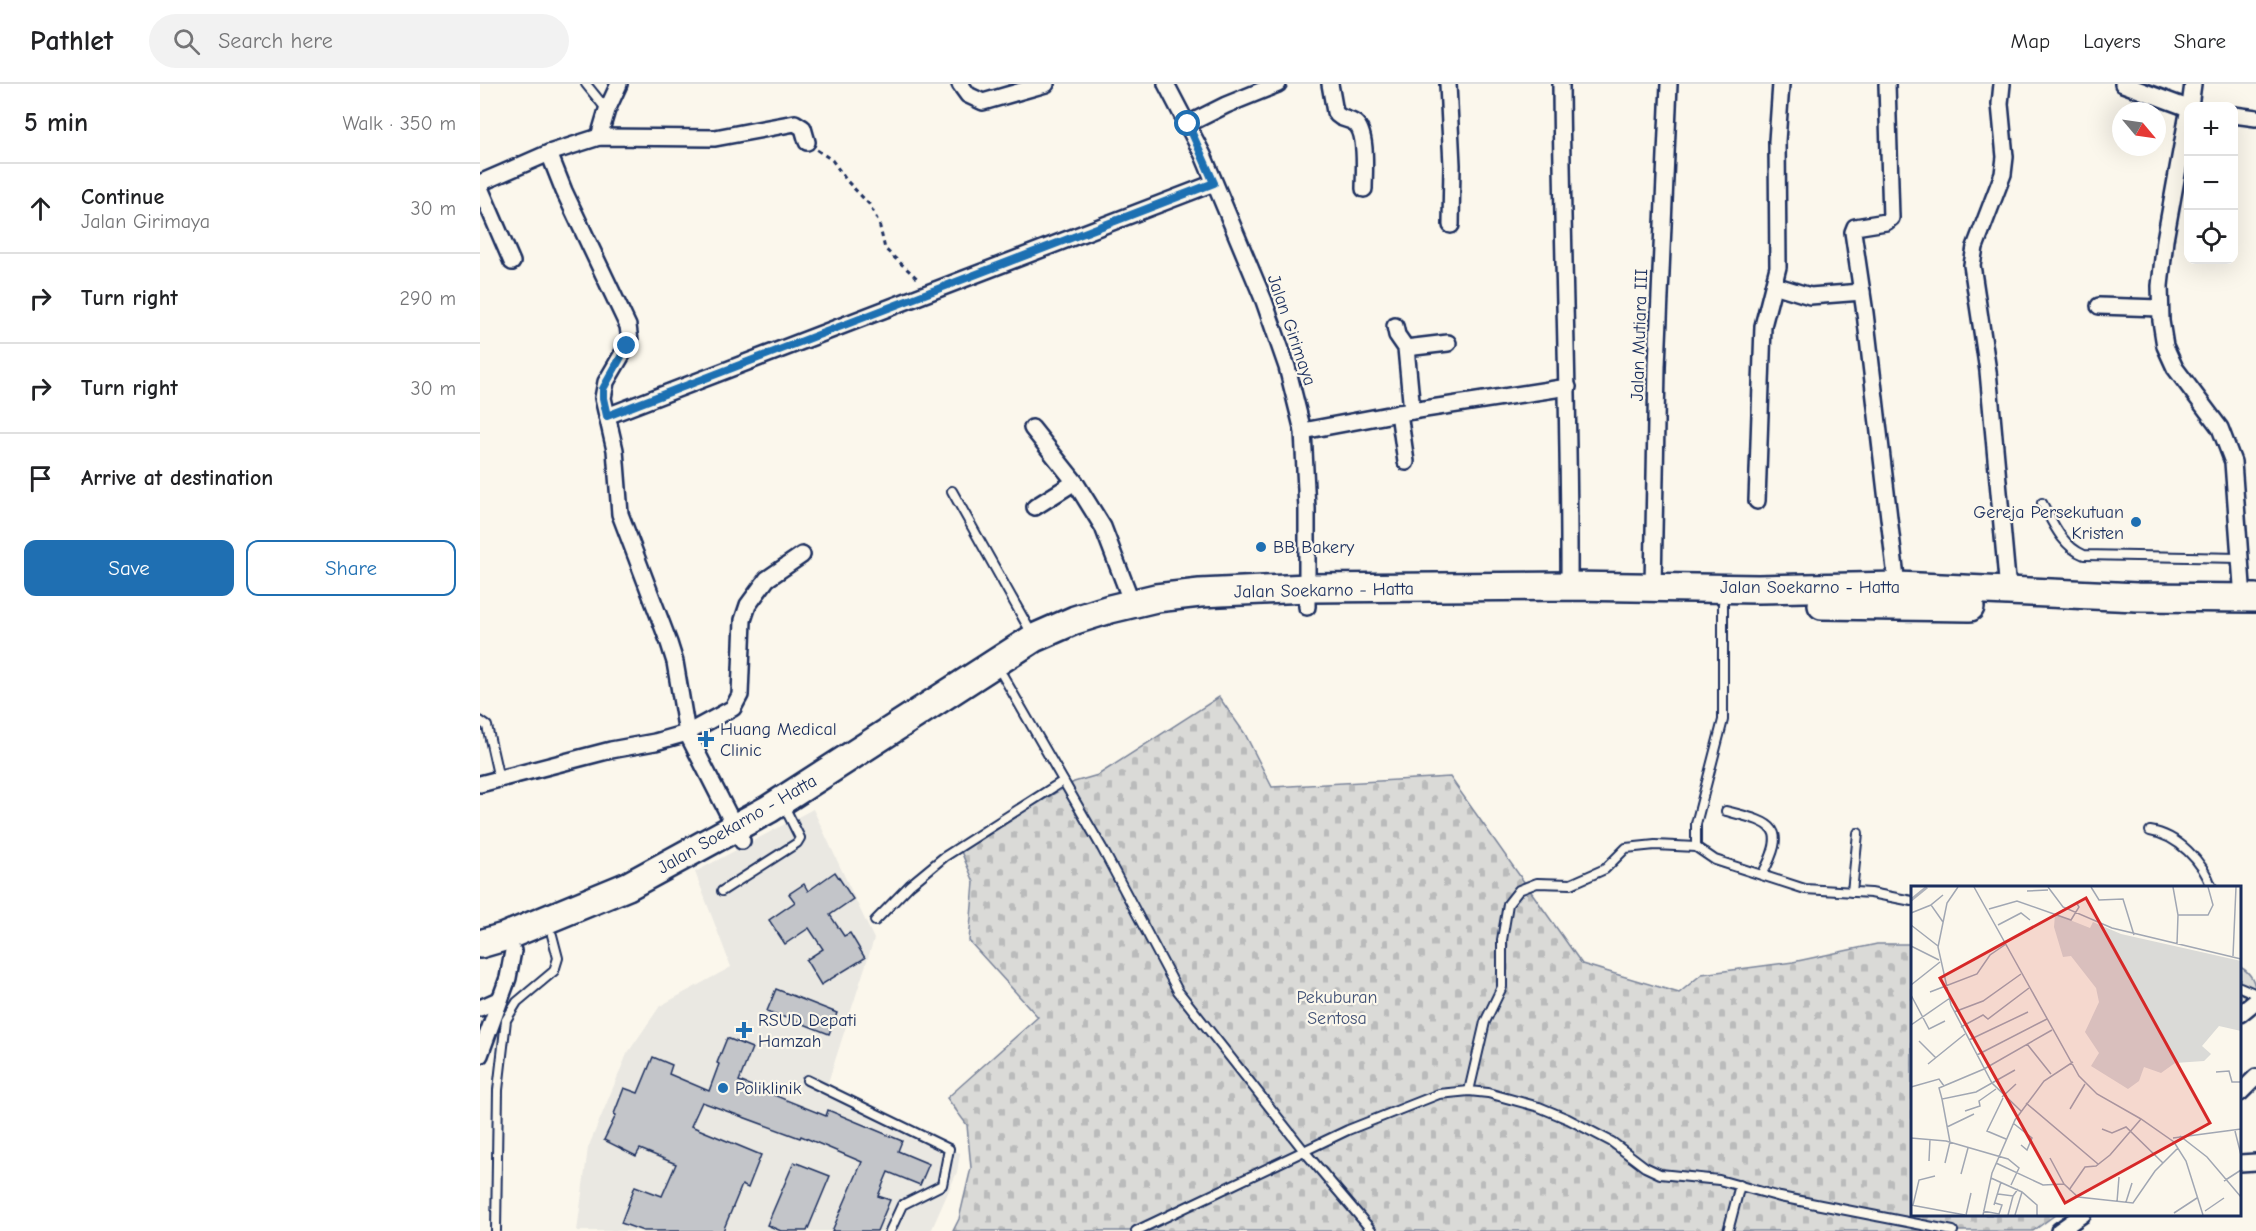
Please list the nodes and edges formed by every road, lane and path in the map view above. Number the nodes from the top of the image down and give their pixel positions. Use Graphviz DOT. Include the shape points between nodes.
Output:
graph roads {
  1 [pos="586,84"];
  2 [pos="619,84"];
  3 [pos="960,84"];
  4 [pos="1046,84"];
  5 [pos="1166,84"];
  6 [pos="1278,84"];
  7 [pos="1330,84"];
  8 [pos="1448,84"];
  9 [pos="1561,84"];
  10 [pos="1669,84"];
  11 [pos="1781,84"];
  12 [pos="1887,84"];
  13 [pos="2002,84"];
  14 [pos="2123,84"];
  15 [pos="2193,84"];
  16 [pos="2190,102"];
  17 [pos="2184,105"];
  18 [pos="607,110"];
  19 [pos="2238,116"];
  20 [pos="2256,118"];
  21 [pos="1188,124"];
  22 [pos="2184,136"];
  23 [pos="599,137"];
  24 [pos="807,142"];
  25 [pos="549,153"];
  26 [pos="480,183"];
  27 [pos="1214,183"];
  28 [pos="480,188"];
  29 [pos="1364,189"];
  30 [pos="1451,225"];
  31 [pos="513,262"];
  32 [pos="1774,285"];
  33 [pos="932,290"];
  34 [pos="1862,292"];
  35 [pos="2099,306"];
  36 [pos="2160,308"];
  37 [pos="1395,326"];
  38 [pos="1448,343"];
  39 [pos="1406,348"];
  40 [pos="1568,387"];
  41 [pos="1405,412"];
  42 [pos="607,416"];
  43 [pos="1032,428"];
  44 [pos="1303,431"];
  45 [pos="1406,462"];
  46 [pos="1075,482"];
  47 [pos="952,491"];
  48 [pos="1757,501"];
  49 [pos="2042,503"];
  50 [pos="1035,507"];
  51 [pos="802,555"];
  52 [pos="2240,558"];
  53 [pos="1569,586"];
  54 [pos="1897,586"];
  55 [pos="1653,587"];
  56 [pos="2008,591"];
  57 [pos="1307,597"];
  58 [pos="2057,601"];
  59 [pos="1132,603"];
  60 [pos="2252,603"];
  61 [pos="1723,604"];
  62 [pos="1034,638"];
  63 [pos="1003,676"];
  64 [pos="480,721"];
  65 [pos="687,732"];
  66 [pos="499,779"];
  67 [pos="1063,781"];
  68 [pos="480,784"];
  69 [pos="785,807"];
  70 [pos="1726,811"];
  71 [pos="2150,831"];
  72 [pos="1858,833"];
  73 [pos="739,834"];
  74 [pos="1696,847"];
  75 [pos="1762,875"];
  76 [pos="2211,886"];
  77 [pos="722,891"];
  78 [pos="1852,892"];
  79 [pos="1911,901"];
  80 [pos="875,921"];
  81 [pos="552,935"];
  82 [pos="480,944"];
  83 [pos="513,951"];
  84 [pos="480,959"];
  85 [pos="2241,987"];
  86 [pos="2256,994"];
  87 [pos="500,999"];
  88 [pos="2256,1001"];
  89 [pos="480,1008"];
  90 [pos="2241,1013"];
  91 [pos="480,1055"];
  92 [pos="2256,1077"];
  93 [pos="807,1080"];
  94 [pos="1469,1091"];
  95 [pos="2241,1092"];
  96 [pos="1305,1152"];
  97 [pos="2256,1161"];
  98 [pos="2241,1163"];
  99 [pos="1740,1185"];
  100 [pos="2077,1216"];
  101 [pos="496,1231"];
  102 [pos="890,1231"];
  103 [pos="1136,1231"];
  104 [pos="1372,1231"];
  105 [pos="1728,1231"];
  106 [pos="1953,1231"];
  107 [pos="2059,1231"];
  1 -- 18 [label="lane"];
  2 -- 18 [label="street"];
  3 -- 4 [label="street" via="968,95 983,102"];
  5 -- 21 [label="street, Jalan Girimaya"];
  6 -- 21 [label="street"];
  7 -- 29 [label="street" via="1335,112 1360,129"];
  8 -- 30 [label="street"];
  9 -- 40 [label="street"];
  10 -- 55 [label="street, Jalan Mutiara III" via="1657,366"];
  11 -- 32 [label="street" via="1777,141 1778,267"];
  12 -- 34 [label="street" via="1891,216 1886,222 1853,229"];
  13 -- 56 [label="street" via="2004,166 1972,265 1988,371"];
  14 -- 17 [label="street"];
  15 -- 16 [label="street"];
  18 -- 23 [label="street"];
  19 -- 20 [label="street"];
  21 -- 27 [label="street, Jalan Girimaya"];
  22 -- 36 [label="street" via="2165,240"];
  23 -- 24 [label="street" via="715,138 797,123"];
  23 -- 25 [label="street"];
  24 -- 33 [label="path" via="832,160 869,204 887,251"];
  25 -- 26 [label="street"];
  25 -- 42 [label="street" via="630,335 603,389"];
  27 -- 33 [label="street"];
  27 -- 44 [label="street, Jalan Girimaya" via="1264,302"];
  28 -- 31 [label="street"];
  32 -- 34 [label="street" via="1810,296"];
  32 -- 48 [label="street" via="1763,326"];
  33 -- 42 [label="street"];
  34 -- 54 [label="street"];
  35 -- 36 [label="street"];
  36 -- 52 [label="street" via="2165,346 2175,368 2220,428 2233,462"];
  37 -- 39 [label="street"];
  38 -- 39 [label="street"];
  39 -- 41 [label="street"];
  40 -- 41 [label="street"];
  40 -- 53 [label="street"];
  41 -- 44 [label="street"];
  41 -- 45 [label="street"];
  42 -- 65 [label="street" via="617,468 620,514 675,662"];
  43 -- 46 [label="street"];
  44 -- 57 [label="street, Jalan Girimaya"];
  46 -- 50 [label="street"];
  46 -- 59 [label="street" via="1103,527"];
  47 -- 62 [label="lane"];
  49 -- 52 [label="lane" via="2063,540 2084,555"];
  51 -- 65 [label="street" via="768,579 744,613 737,704"];
  52 -- 60 [label="street"];
  53 -- 55 [label="highway, Jalan Soekarno - Hatta"];
  53 -- 57 [label="highway, Jalan Soekarno - Hatta"];
  54 -- 55 [label="highway, Jalan Soekarno - Hatta"];
  54 -- 56 [label="highway, Jalan Soekarno - Hatta"];
  56 -- 58 [label="highway, Jalan Soekarno - Hatta"];
  57 -- 59 [label="highway, Jalan Soekarno - Hatta" via="1200,593"];
  57 -- 61 [label="highway, Jalan Soekarno - Hatta"];
  57 -- 63 [label="highway, Jalan Soekarno - Hatta" via="1163,614 1100,631"];
  58 -- 60 [label="highway, Jalan Soekarno - Hatta"];
  58 -- 61 [label="highway, Jalan Soekarno - Hatta"];
  59 -- 62 [label="highway, Jalan Soekarno - Hatta" via="1075,620"];
  61 -- 74 [label="lane" via="1722,720 1696,824"];
  62 -- 69 [label="highway, Jalan Soekarno - Hatta"];
  63 -- 67 [label="lane"];
  63 -- 69 [label="highway, Jalan Soekarno - Hatta"];
  64 -- 66 [label="lane" via="487,726"];
  65 -- 66 [label="street"];
  65 -- 73 [label="street"];
  66 -- 68 [label="street"];
  67 -- 80 [label="lane" via="944,857"];
  67 -- 96 [label="lane" via="1178,991"];
  69 -- 73 [label="highway, Jalan Soekarno - Hatta"];
  69 -- 77 [label="lane" via="800,838 797,843"];
  70 -- 75 [label="lane" via="1760,820 1774,833 1776,846"];
  71 -- 76 [label="lane" via="2161,832 2190,852"];
  72 -- 78 [label="lane"];
  73 -- 81 [label="highway, Jalan Soekarno - Hatta" via="630,900"];
  73 -- 82 [label="highway, Jalan Soekarno - Hatta" via="628,886"];
  74 -- 75 [label="lane" via="1715,860"];
  74 -- 94 [label="lane" via="1626,848 1605,869 1571,884 1537,883 1519,890 1509,904 1504,931 1502,987 1485,1022"];
  75 -- 78 [label="lane" via="1805,889"];
  78 -- 79 [label="lane"];
  81 -- 83 [label="highway, Jalan Soekarno - Hatta"];
  81 -- 101 [label="lane" via="558,958 554,971 517,1002 506,1020 498,1090"];
  83 -- 84 [label="highway, Jalan Soekarno - Hatta"];
  83 -- 87 [label="street"];
  85 -- 86 [label="lane"];
  87 -- 89 [label="street"];
  87 -- 91 [label="street"];
  88 -- 90 [label="street"];
  92 -- 95 [label="street"];
  93 -- 102 [label="lane" via="949,1149 942,1185 902,1205"];
  94 -- 96 [label="lane" via="1438,1094"];
  94 -- 99 [label="lane" via="1539,1107 1568,1119 1660,1173"];
  96 -- 103 [label="lane"];
  96 -- 104 [label="lane"];
  97 -- 98 [label="street"];
  99 -- 105 [label="lane"];
  99 -- 106 [label="lane" via="1780,1197"];
  100 -- 107 [label="street"];
}
